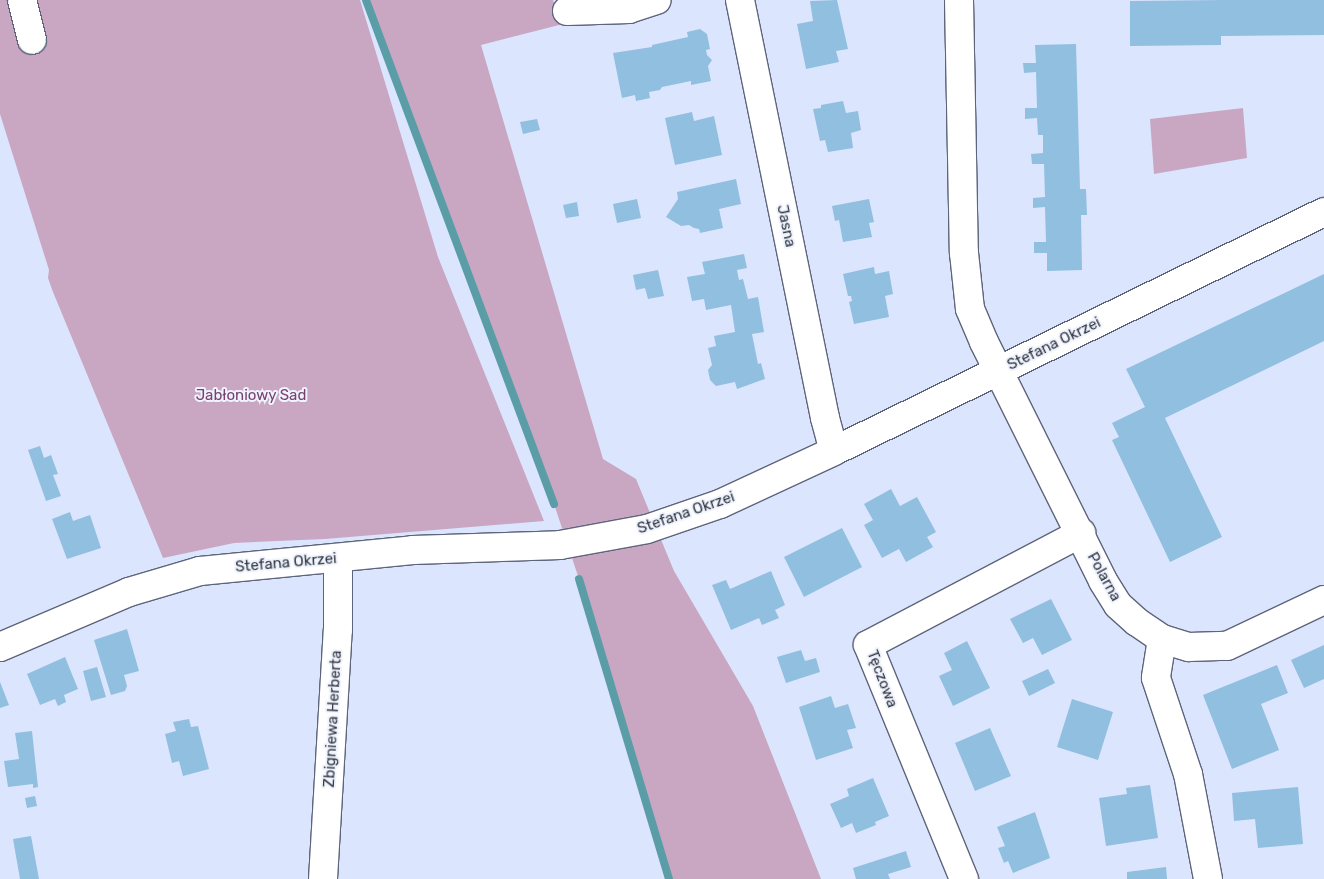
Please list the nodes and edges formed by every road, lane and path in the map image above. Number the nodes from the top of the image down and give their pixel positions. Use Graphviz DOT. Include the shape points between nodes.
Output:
graph roads {
  1 [pos="22,0"];
  2 [pos="657,0"];
  3 [pos="740,0"];
  4 [pos="959,0"];
  5 [pos="567,11"];
  6 [pos="32,40"];
  7 [pos="1324,212"];
  8 [pos="1000,371"];
  9 [pos="834,451"];
  10 [pos="1080,533"];
  11 [pos="338,558"];
  12 [pos="1324,600"];
  13 [pos="1162,639"];
  14 [pos="0,647"];
  15 [pos="323,879"];
  16 [pos="964,879"];
  17 [pos="1208,879"];
  1 -- 6 [label="street"];
  2 -- 5 [label="street" via="629,9"];
  3 -- 9 [label="street, Jasna"];
  4 -- 8 [label="street, Polarna" via="967,290 970,309"];
  7 -- 8 [label="street, Stefana Okrzei"];
  8 -- 9 [label="street, Stefana Okrzei"];
  8 -- 10 [label="street, Polarna"];
  9 -- 11 [label="street, Stefana Okrzei" via="720,504 647,529 560,545 413,550"];
  10 -- 13 [label="street, Polarna" via="1118,605"];
  10 -- 16 [label="street, Tęczowa" via="868,645"];
  11 -- 14 [label="street, Stefana Okrzei" via="200,571 129,592"];
  11 -- 15 [label="street, Zbigniewa Herberta" via="338,630"];
  12 -- 13 [label="street, Polarna" via="1227,646 1189,647"];
  13 -- 17 [label="street" via="1156,678 1188,774"];
}
